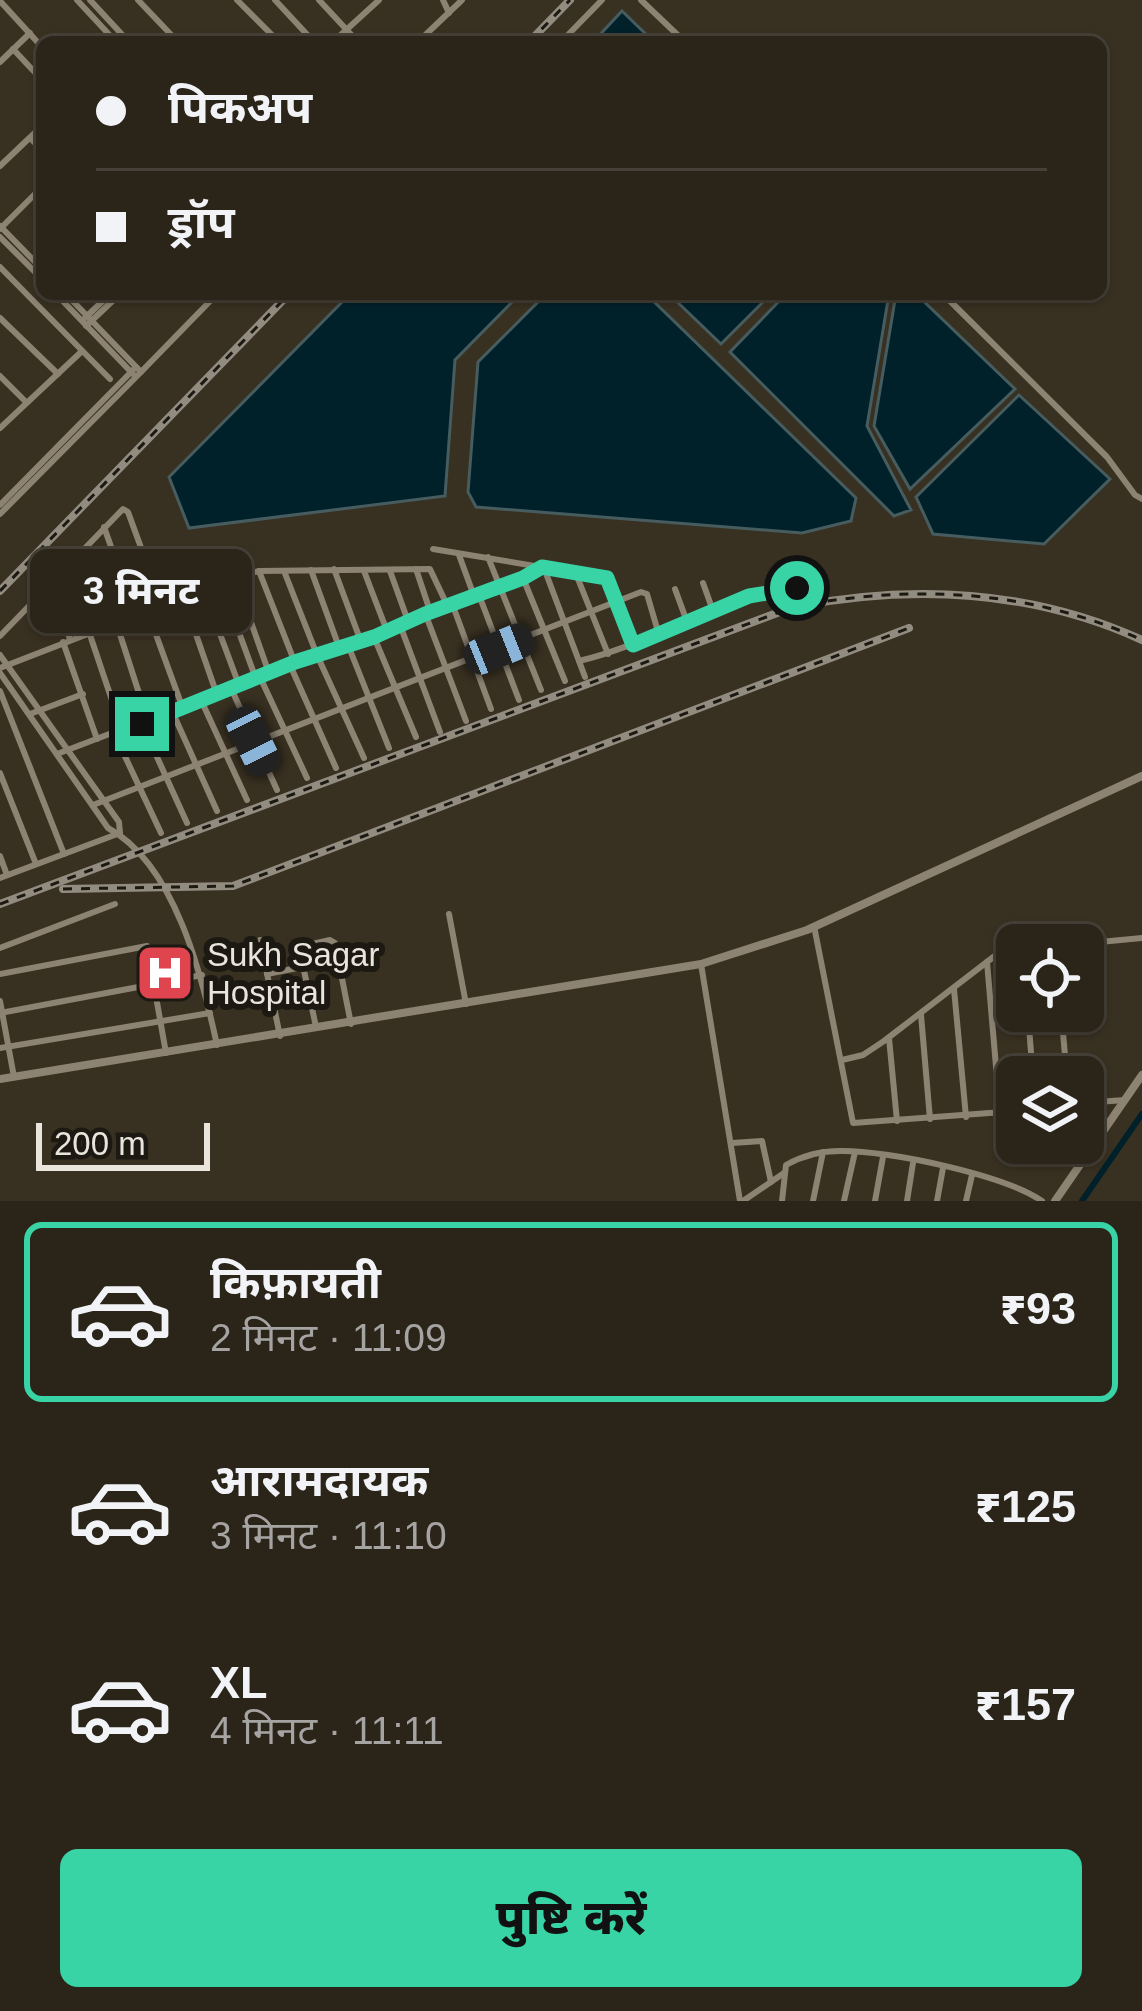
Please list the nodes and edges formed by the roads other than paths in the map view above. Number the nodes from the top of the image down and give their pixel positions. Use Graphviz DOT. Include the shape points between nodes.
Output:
graph roads {
  1 [pos="77,0"];
  2 [pos="90,0"];
  3 [pos="138,0"];
  4 [pos="237,0"];
  5 [pos="255,0"];
  6 [pos="275,0"];
  7 [pos="319,0"];
  8 [pos="443,0"];
  9 [pos="462,0"];
  10 [pos="602,0"];
  11 [pos="641,0"];
  12 [pos="0,2"];
  13 [pos="372,2"];
  14 [pos="245,8"];
  15 [pos="448,13"];
  16 [pos="346,30"];
  17 [pos="30,33"];
  18 [pos="110,36"];
  19 [pos="123,36"];
  20 [pos="172,36"];
  21 [pos="274,36"];
  22 [pos="308,36"];
  23 [pos="340,36"];
  24 [pos="352,36"];
  25 [pos="424,36"];
  26 [pos="567,36"];
  27 [pos="679,36"];
  28 [pos="36,40"];
  29 [pos="13,49"];
  30 [pos="0,62"];
  31 [pos="36,74"];
  32 [pos="36,132"];
  33 [pos="30,137"];
  34 [pos="36,144"];
  35 [pos="0,166"];
  36 [pos="36,194"];
  37 [pos="0,230"];
  38 [pos="36,263"];
  39 [pos="0,267"];
  40 [pos="36,272"];
  41 [pos="63,300"];
  42 [pos="71,300"];
  43 [pos="105,300"];
  44 [pos="113,300"];
  45 [pos="211,300"];
  46 [pos="949,300"];
  47 [pos="0,318"];
  48 [pos="87,321"];
  49 [pos="81,352"];
  50 [pos="136,372"];
  51 [pos="58,374"];
  52 [pos="0,376"];
  53 [pos="110,379"];
  54 [pos="26,402"];
  55 [pos="0,428"];
  56 [pos="2,499"];
  57 [pos="1142,499"];
  58 [pos="0,514"];
  59 [pos="104,527"];
  60 [pos="434,549"];
  61 [pos="458,553"];
  62 [pos="75,556"];
  63 [pos="488,557"];
  64 [pos="543,568"];
  65 [pos="334,569"];
  66 [pos="416,569"];
  67 [pos="311,570"];
  68 [pos="259,571"];
  69 [pos="284,571"];
  70 [pos="364,571"];
  71 [pos="390,571"];
  72 [pos="59,574"];
  73 [pos="576,574"];
  74 [pos="235,577"];
  75 [pos="523,578"];
  76 [pos="703,583"];
  77 [pos="500,586"];
  78 [pos="797,588"];
  79 [pos="675,589"];
  80 [pos="477,595"];
  81 [pos="183,596"];
  82 [pos="617,603"];
  83 [pos="162,604"];
  84 [pos="450,606"];
  85 [pos="58,607"];
  86 [pos="95,609"];
  87 [pos="147,610"];
  88 [pos="713,610"];
  89 [pos="428,613"];
  90 [pos="592,614"];
  91 [pos="135,615"];
  92 [pos="686,620"];
  93 [pos="116,622"];
  94 [pos="404,623"];
  95 [pos="566,624"];
  96 [pos="102,627"];
  97 [pos="237,627"];
  98 [pos="387,631"];
  99 [pos="89,632"];
  100 [pos="544,632"];
  101 [pos="220,634"];
  102 [pos="659,635"];
  103 [pos="0,636"];
  104 [pos="374,637"];
  105 [pos="360,640"];
  106 [pos="522,640"];
  107 [pos="67,641"];
  108 [pos="633,645"];
  109 [pos="344,646"];
  110 [pos="499,649"];
  111 [pos="608,654"];
  112 [pos="0,655"];
  113 [pos="317,656"];
  114 [pos="472,658"];
  115 [pos="579,661"];
  116 [pos="292,664"];
  117 [pos="3,668"];
  118 [pos="446,669"];
  119 [pos="269,673"];
  120 [pos="585,677"];
  121 [pos="258,678"];
  122 [pos="420,678"];
  123 [pos="565,681"];
  124 [pos="396,685"];
  125 [pos="235,686"];
  126 [pos="541,690"];
  127 [pos="0,692"];
  128 [pos="216,692"];
  129 [pos="83,694"];
  130 [pos="369,695"];
  131 [pos="201,700"];
  132 [pos="519,700"];
  133 [pos="342,705"];
  134 [pos="182,706"];
  135 [pos="41,710"];
  136 [pos="491,710"];
  137 [pos="172,712"];
  138 [pos="30,714"];
  139 [pos="314,716"];
  140 [pos="466,721"];
  141 [pos="145,722"];
  142 [pos="282,730"];
  143 [pos="118,732"];
  144 [pos="440,732"];
  145 [pos="416,737"];
  146 [pos="97,739"];
  147 [pos="253,741"];
  148 [pos="389,748"];
  149 [pos="68,749"];
  150 [pos="226,750"];
  151 [pos="57,754"];
  152 [pos="364,758"];
  153 [pos="196,762"];
  154 [pos="335,768"];
  155 [pos="0,773"];
  156 [pos="1142,776"];
  157 [pos="164,777"];
  158 [pos="307,778"];
  159 [pos="138,789"];
  160 [pos="277,790"];
  161 [pos="104,800"];
  162 [pos="247,800"];
  163 [pos="92,805"];
  164 [pos="217,812"];
  165 [pos="187,823"];
  166 [pos="120,833"];
  167 [pos="161,833"];
  168 [pos="64,854"];
  169 [pos="0,856"];
  170 [pos="35,864"];
  171 [pos="4,877"];
  172 [pos="115,904"];
  173 [pos="449,914"];
  174 [pos="814,926"];
  175 [pos="1142,938"];
  176 [pos="260,940"];
  177 [pos="1104,942"];
  178 [pos="0,948"];
  179 [pos="996,955"];
  180 [pos="987,962"];
  181 [pos="701,964"];
  182 [pos="302,967"];
  183 [pos="0,974"];
  184 [pos="267,974"];
  185 [pos="202,975"];
  186 [pos="154,984"];
  187 [pos="954,987"];
  188 [pos="0,1000"];
  189 [pos="466,1004"];
  190 [pos="1,1013"];
  191 [pos="210,1013"];
  192 [pos="921,1014"];
  193 [pos="992,1019"];
  194 [pos="996,1019"];
  195 [pos="161,1021"];
  196 [pos="351,1024"];
  197 [pos="316,1030"];
  198 [pos="280,1036"];
  199 [pos="889,1038"];
  200 [pos="217,1045"];
  201 [pos="5,1047"];
  202 [pos="166,1053"];
  203 [pos="842,1060"];
  204 [pos="996,1066"];
  205 [pos="1142,1076"];
  206 [pos="14,1077"];
  207 [pos="0,1079"];
  208 [pos="1125,1100"];
  209 [pos="1104,1101"];
  210 [pos="996,1113"];
  211 [pos="966,1117"];
  212 [pos="930,1119"];
  213 [pos="897,1121"];
  214 [pos="730,1144"];
  215 [pos="824,1152"];
  216 [pos="855,1152"];
  217 [pos="883,1156"];
  218 [pos="914,1162"];
  219 [pos="943,1168"];
  220 [pos="784,1173"];
  221 [pos="972,1174"];
  222 [pos="771,1182"];
  223 [pos="741,1201"];
  224 [pos="782,1201"];
  225 [pos="813,1201"];
  226 [pos="844,1201"];
  227 [pos="875,1201"];
  228 [pos="907,1201"];
  229 [pos="937,1201"];
  230 [pos="967,1201"];
  231 [pos="1042,1201"];
  232 [pos="1055,1201"];
  1 -- 18 [label="street"];
  2 -- 19 [label="street"];
  3 -- 20 [label="street"];
  4 -- 14 [label="street"];
  5 -- 14 [label="street"];
  6 -- 22 [label="street"];
  7 -- 16 [label="street"];
  8 -- 15 [label="street"];
  9 -- 15 [label="street"];
  10 -- 26 [label="street"];
  11 -- 27 [label="street"];
  12 -- 17 [label="street"];
  13 -- 16 [label="street"];
  14 -- 21 [label="street"];
  15 -- 25 [label="street"];
  16 -- 23 [label="street"];
  16 -- 24 [label="street"];
  17 -- 28 [label="street"];
  17 -- 29 [label="street"];
  29 -- 30 [label="street"];
  29 -- 31 [label="street"];
  32 -- 33 [label="street"];
  33 -- 34 [label="street"];
  33 -- 35 [label="street"];
  36 -- 37 [label="street"];
  37 -- 38 [label="street"];
  37 -- 40 [label="street"];
  39 -- 49 [label="street"];
  41 -- 48 [label="street"];
  42 -- 48 [label="street"];
  43 -- 48 [label="street"];
  44 -- 48 [label="street"];
  45 -- 50 [label="street"];
  46 -- 57 [label="street"];
  47 -- 51 [label="street"];
  48 -- 50 [label="street"];
  49 -- 51 [label="street"];
  49 -- 53 [label="street"];
  50 -- 56 [label="street"];
  50 -- 58 [label="street"];
  51 -- 54 [label="street"];
  52 -- 54 [label="street"];
  54 -- 55 [label="street"];
  59 -- 62 [label="street"];
  59 -- 83 [label="street" via="128,512"];
  59 -- 91 [label="street"];
  60 -- 61 [label="street"];
  61 -- 63 [label="street"];
  61 -- 80 [label="street"];
  62 -- 72 [label="street"];
  62 -- 86 [label="street"];
  63 -- 64 [label="street"];
  63 -- 77 [label="street"];
  64 -- 73 [label="street"];
  64 -- 75 [label="street"];
  64 -- 95 [label="street"];
  65 -- 67 [label="street"];
  65 -- 70 [label="street"];
  65 -- 105 [label="street"];
  66 -- 71 [label="street"];
  66 -- 84 [label="street" via="434,571"];
  66 -- 89 [label="street"];
  67 -- 69 [label="street"];
  67 -- 109 [label="street"];
  68 -- 69 [label="street"];
  68 -- 74 [label="street"];
  68 -- 116 [label="street"];
  69 -- 113 [label="street"];
  70 -- 71 [label="street"];
  70 -- 98 [label="street"];
  71 -- 94 [label="street"];
  72 -- 86 [label="street"];
  72 -- 103 [label="street"];
  73 -- 82 [label="street" via="607,578"];
  73 -- 90 [label="street"];
  74 -- 81 [label="street"];
  74 -- 119 [label="street"];
  75 -- 77 [label="street"];
  75 -- 100 [label="street"];
  76 -- 88 [label="street"];
  77 -- 80 [label="street"];
  77 -- 106 [label="street"];
  78 -- 88 [label="street"];
  79 -- 92 [label="street"];
  80 -- 84 [label="street"];
  80 -- 110 [label="street"];
  81 -- 83 [label="street"];
  81 -- 128 [label="street"];
  82 -- 90 [label="street"];
  82 -- 102 [label="street" via="646,593"];
  82 -- 108 [label="street"];
  83 -- 87 [label="street"];
  84 -- 89 [label="street"];
  84 -- 114 [label="street"];
  85 -- 107 [label="street"];
  86 -- 96 [label="street"];
  87 -- 91 [label="street"];
  87 -- 134 [label="street"];
  88 -- 92 [label="street"];
  89 -- 94 [label="street"];
  89 -- 118 [label="street"];
  90 -- 95 [label="street"];
  90 -- 111 [label="street"];
  91 -- 93 [label="street"];
  92 -- 102 [label="street"];
  93 -- 96 [label="street"];
  93 -- 141 [label="street"];
  94 -- 98 [label="street"];
  94 -- 122 [label="street"];
  95 -- 100 [label="street"];
  95 -- 115 [label="street"];
  96 -- 99 [label="street"];
  97 -- 121 [label="street"];
  98 -- 104 [label="street"];
  99 -- 107 [label="street"];
  99 -- 143 [label="street"];
  100 -- 106 [label="street"];
  100 -- 123 [label="street"];
  101 -- 125 [label="street"];
  102 -- 108 [label="street"];
  104 -- 105 [label="street"];
  104 -- 124 [label="street"];
  105 -- 109 [label="street"];
  106 -- 110 [label="street"];
  106 -- 126 [label="street"];
  107 -- 117 [label="street"];
  107 -- 129 [label="street"];
  108 -- 111 [label="street"];
  109 -- 113 [label="street"];
  109 -- 130 [label="street"];
  110 -- 114 [label="street"];
  110 -- 132 [label="street"];
  111 -- 115 [label="street"];
  112 -- 117 [label="street"];
  113 -- 116 [label="street"];
  113 -- 133 [label="street"];
  114 -- 118 [label="street"];
  114 -- 136 [label="street"];
  115 -- 120 [label="street"];
  116 -- 119 [label="street"];
  116 -- 139 [label="street"];
  117 -- 135 [label="street"];
  117 -- 138 [label="street"];
  118 -- 122 [label="street"];
  118 -- 140 [label="street"];
  119 -- 121 [label="street"];
  121 -- 125 [label="street"];
  121 -- 142 [label="street"];
  122 -- 124 [label="street"];
  122 -- 144 [label="street"];
  124 -- 130 [label="street"];
  124 -- 145 [label="street"];
  125 -- 128 [label="street"];
  125 -- 147 [label="street"];
  127 -- 168 [label="street"];
  128 -- 131 [label="street"];
  129 -- 135 [label="street"];
  129 -- 146 [label="street"];
  130 -- 133 [label="street"];
  130 -- 148 [label="street"];
  131 -- 134 [label="street"];
  131 -- 150 [label="street"];
  133 -- 139 [label="street"];
  133 -- 152 [label="street"];
  134 -- 137 [label="street"];
  135 -- 138 [label="street"];
  135 -- 149 [label="street"];
  137 -- 141 [label="street"];
  137 -- 153 [label="street"];
  138 -- 151 [label="street"];
  139 -- 142 [label="street"];
  139 -- 154 [label="street"];
  141 -- 143 [label="street"];
  141 -- 157 [label="street"];
  142 -- 147 [label="street"];
  142 -- 158 [label="street"];
  143 -- 146 [label="street"];
  143 -- 159 [label="street"];
  146 -- 149 [label="street"];
  147 -- 150 [label="street"];
  147 -- 160 [label="street"];
  149 -- 151 [label="street"];
  149 -- 161 [label="street"];
  150 -- 153 [label="street"];
  150 -- 162 [label="street"];
  151 -- 163 [label="street"];
  153 -- 157 [label="street"];
  153 -- 164 [label="street"];
  155 -- 170 [label="street"];
  156 -- 174 [label="main road"];
  157 -- 159 [label="street"];
  157 -- 165 [label="street"];
  159 -- 161 [label="street"];
  159 -- 167 [label="street"];
  161 -- 163 [label="street"];
  161 -- 166 [label="street"];
  163 -- 166 [label="street"];
  166 -- 168 [label="street"];
  166 -- 185 [label="street" via="166,892"];
  168 -- 170 [label="street"];
  169 -- 171 [label="street"];
  170 -- 171 [label="street"];
  172 -- 178 [label="street"];
  173 -- 189 [label="street"];
  174 -- 181 [label="main road"];
  174 -- 203 [label="street"];
  175 -- 177 [label="street"];
  176 -- 184 [label="street"];
  179 -- 180 [label="street"];
  180 -- 187 [label="street"];
  180 -- 193 [label="street"];
  181 -- 189 [label="main road"];
  181 -- 214 [label="street"];
  182 -- 184 [label="street"];
  182 -- 196 [label="street" via="301,945 334,941"];
  182 -- 197 [label="street"];
  183 -- 186 [label="street" via="147,946"];
  184 -- 198 [label="street"];
  185 -- 186 [label="street"];
  185 -- 191 [label="street"];
  186 -- 190 [label="street"];
  186 -- 195 [label="street"];
  187 -- 192 [label="street"];
  187 -- 211 [label="street"];
  188 -- 190 [label="street"];
  189 -- 196 [label="main road"];
  190 -- 201 [label="street"];
  191 -- 195 [label="street"];
  191 -- 200 [label="street"];
  192 -- 199 [label="street"];
  192 -- 212 [label="street"];
  193 -- 194 [label="street"];
  193 -- 204 [label="street"];
  195 -- 201 [label="street"];
  195 -- 202 [label="street"];
  196 -- 197 [label="main road"];
  197 -- 198 [label="main road"];
  198 -- 200 [label="main road"];
  199 -- 203 [label="street"];
  199 -- 213 [label="street"];
  200 -- 202 [label="main road"];
  201 -- 206 [label="street"];
  202 -- 206 [label="main road"];
  203 -- 213 [label="street" via="853,1123"];
  205 -- 208 [label="main road"];
  206 -- 207 [label="main road"];
  208 -- 209 [label="street"];
  208 -- 232 [label="main road"];
  210 -- 211 [label="street"];
  211 -- 212 [label="street"];
  212 -- 213 [label="street"];
  214 -- 222 [label="street" via="762,1141"];
  214 -- 223 [label="street"];
  215 -- 216 [label="street"];
  215 -- 220 [label="street" via="792,1161"];
  215 -- 225 [label="street"];
  216 -- 217 [label="street"];
  216 -- 226 [label="street"];
  217 -- 218 [label="street"];
  217 -- 227 [label="street"];
  218 -- 219 [label="street"];
  218 -- 228 [label="street"];
  219 -- 221 [label="street"];
  219 -- 229 [label="street"];
  220 -- 222 [label="street"];
  220 -- 224 [label="street"];
  221 -- 230 [label="street"];
  221 -- 231 [label="street"];
  222 -- 223 [label="street"];
}
